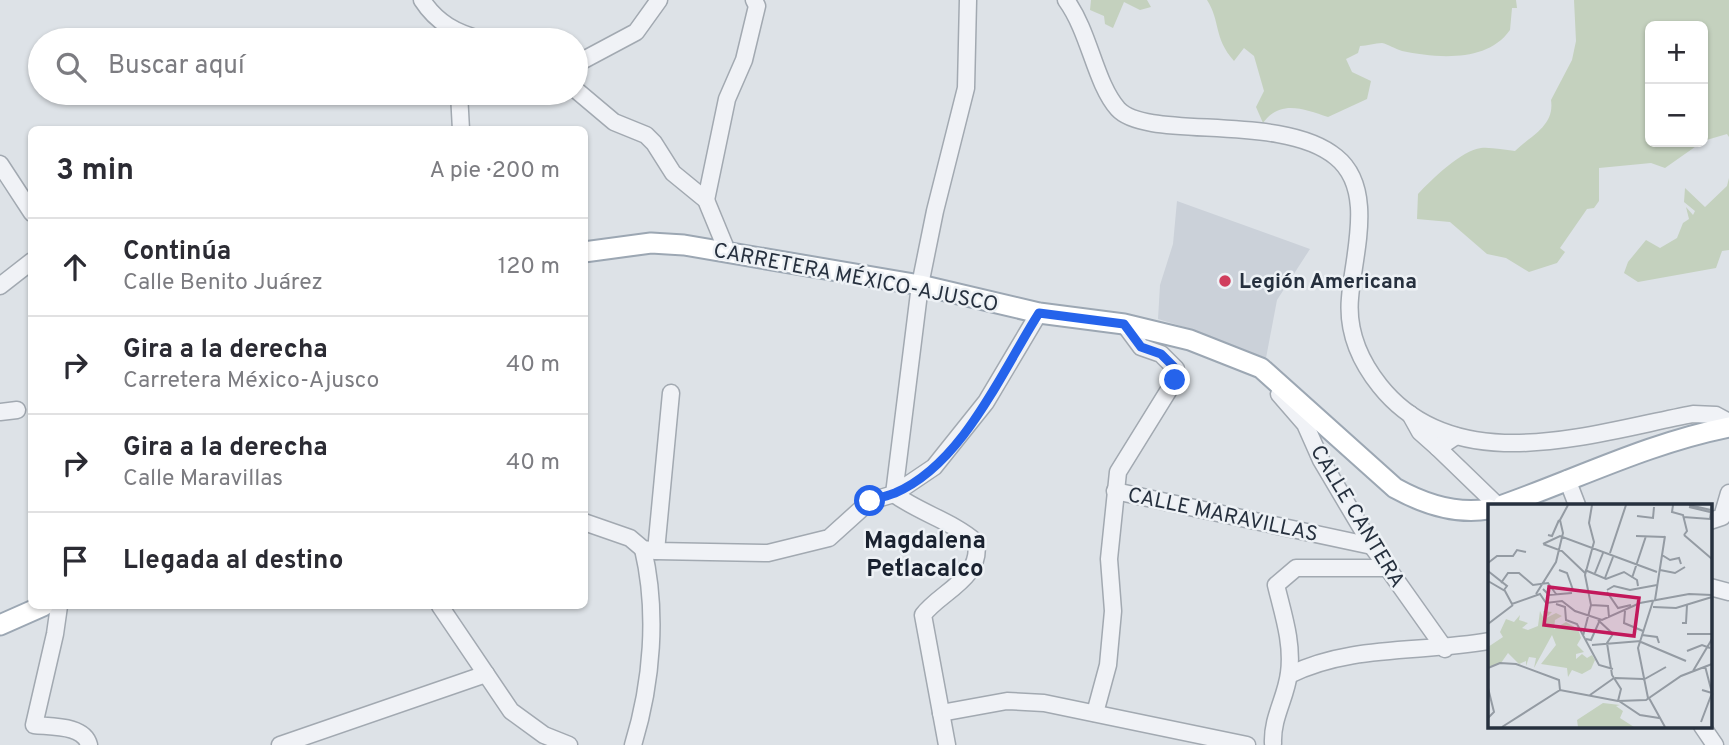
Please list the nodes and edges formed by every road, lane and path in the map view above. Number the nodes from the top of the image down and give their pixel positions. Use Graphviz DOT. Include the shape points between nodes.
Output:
graph roads {
  1 [pos="422,0"];
  2 [pos="659,0"];
  3 [pos="754,0"];
  4 [pos="968,0"];
  5 [pos="1066,0"];
  6 [pos="452,28"];
  7 [pos="588,58"];
  8 [pos="588,100"];
  9 [pos="459,105"];
  10 [pos="461,126"];
  11 [pos="0,164"];
  12 [pos="706,200"];
  13 [pos="28,207"];
  14 [pos="588,251"];
  15 [pos="727,251"];
  16 [pos="28,264"];
  17 [pos="920,285"];
  18 [pos="0,286"];
  19 [pos="1039,313"];
  20 [pos="1124,324"];
  21 [pos="1277,382"];
  22 [pos="671,393"];
  23 [pos="17,410"];
  24 [pos="0,412"];
  25 [pos="1410,414"];
  26 [pos="1729,425"];
  27 [pos="1456,436"];
  28 [pos="1438,449"];
  29 [pos="1567,479"];
  30 [pos="1115,491"];
  31 [pos="1729,493"];
  32 [pos="894,494"];
  33 [pos="1496,504"];
  34 [pos="1505,504"];
  35 [pos="1577,504"];
  36 [pos="1488,509"];
  37 [pos="1712,520"];
  38 [pos="588,523"];
  39 [pos="1372,546"];
  40 [pos="650,550"];
  41 [pos="1387,568"];
  42 [pos="1712,588"];
  43 [pos="1729,592"];
  44 [pos="36,609"];
  45 [pos="58,609"];
  46 [pos="442,609"];
  47 [pos="0,625"];
  48 [pos="1488,641"];
  49 [pos="1445,649"];
  50 [pos="486,674"];
  51 [pos="1289,675"];
  52 [pos="941,713"];
  53 [pos="1095,713"];
  54 [pos="1703,728"];
  55 [pos="1271,744"];
  56 [pos="89,745"];
  57 [pos="280,745"];
  58 [pos="569,745"];
  59 [pos="633,745"];
  60 [pos="947,745"];
  61 [pos="1247,745"];
  62 [pos="1715,745"];
  1 -- 6 [label="street"];
  2 -- 7 [label="street" via="636,32"];
  3 -- 12 [label="street" via="757,6 744,60 727,99"];
  4 -- 17 [label="street" via="966,88"];
  5 -- 25 [label="street" via="1079,18 1105,86 1119,110 1130,117 1150,124 1224,126 1292,135 1338,158 1351,175 1359,219 1349,300 1355,343 1368,372"];
  8 -- 12 [label="street" via="614,122 646,135 673,173"];
  9 -- 10 [label="street"];
  11 -- 13 [label="street"];
  12 -- 15 [label="street"];
  14 -- 15 [label="main road, CARRETERA MÉXICO-AJUSCO" via="651,243"];
  15 -- 17 [label="main road, CARRETERA MÉXICO-AJUSCO"];
  16 -- 18 [label="street"];
  17 -- 19 [label="main road, CARRETERA MÉXICO-AJUSCO"];
  17 -- 32 [label="street"];
  19 -- 20 [label="main road, CARRETERA MÉXICO-AJUSCO"];
  19 -- 32 [label="street" via="971,422 934,467"];
  20 -- 21 [label="main road, CARRETERA MÉXICO-AJUSCO" via="1242,359"];
  20 -- 30 [label="street, CALLE MARAVILLAS" via="1141,347 1161,354 1176,369 1175,380 1118,472"];
  21 -- 36 [label="main road, CARRETERA MÉXICO-AJUSCO" via="1395,488 1416,500 1452,510"];
  21 -- 39 [label="street, CALLE CANTERA" via="1279,394 1305,424"];
  22 -- 40 [label="street"];
  23 -- 24 [label="street"];
  25 -- 27 [label="street"];
  25 -- 28 [label="street"];
  26 -- 27 [label="street" via="1716,415 1693,414 1541,442 1505,445"];
  26 -- 29 [label="main road" via="1623,456"];
  27 -- 28 [label="street"];
  28 -- 33 [label="street"];
  29 -- 34 [label="main road"];
  29 -- 35 [label="street"];
  30 -- 39 [label="street, CALLE MARAVILLAS"];
  30 -- 53 [label="street, CALLE MARAVILLAS" via="1109,559 1113,611 1108,665"];
  31 -- 37 [label="street" via="1722,517"];
  32 -- 40 [label="street" via="870,501 829,538 798,549 768,553"];
  32 -- 52 [label="street" via="968,535 977,550 964,579 923,615"];
  38 -- 40 [label="street"];
  39 -- 41 [label="street, CALLE CANTERA"];
  40 -- 59 [label="street" via="646,702"];
  41 -- 49 [label="street, CALLE CANTERA"];
  41 -- 51 [label="street" via="1296,568 1276,585 1290,642"];
  42 -- 43 [label="street"];
  44 -- 47 [label="main road"];
  45 -- 56 [label="street" via="34,725 79,731"];
  46 -- 50 [label="street"];
  48 -- 49 [label="street"];
  49 -- 51 [label="street" via="1371,652 1311,664"];
  50 -- 57 [label="street"];
  50 -- 58 [label="street" via="511,711 544,735"];
  51 -- 55 [label="street" via="1272,725"];
  52 -- 53 [label="street" via="1007,701"];
  52 -- 60 [label="street"];
  53 -- 61 [label="street"];
  54 -- 62 [label="street"];
}
